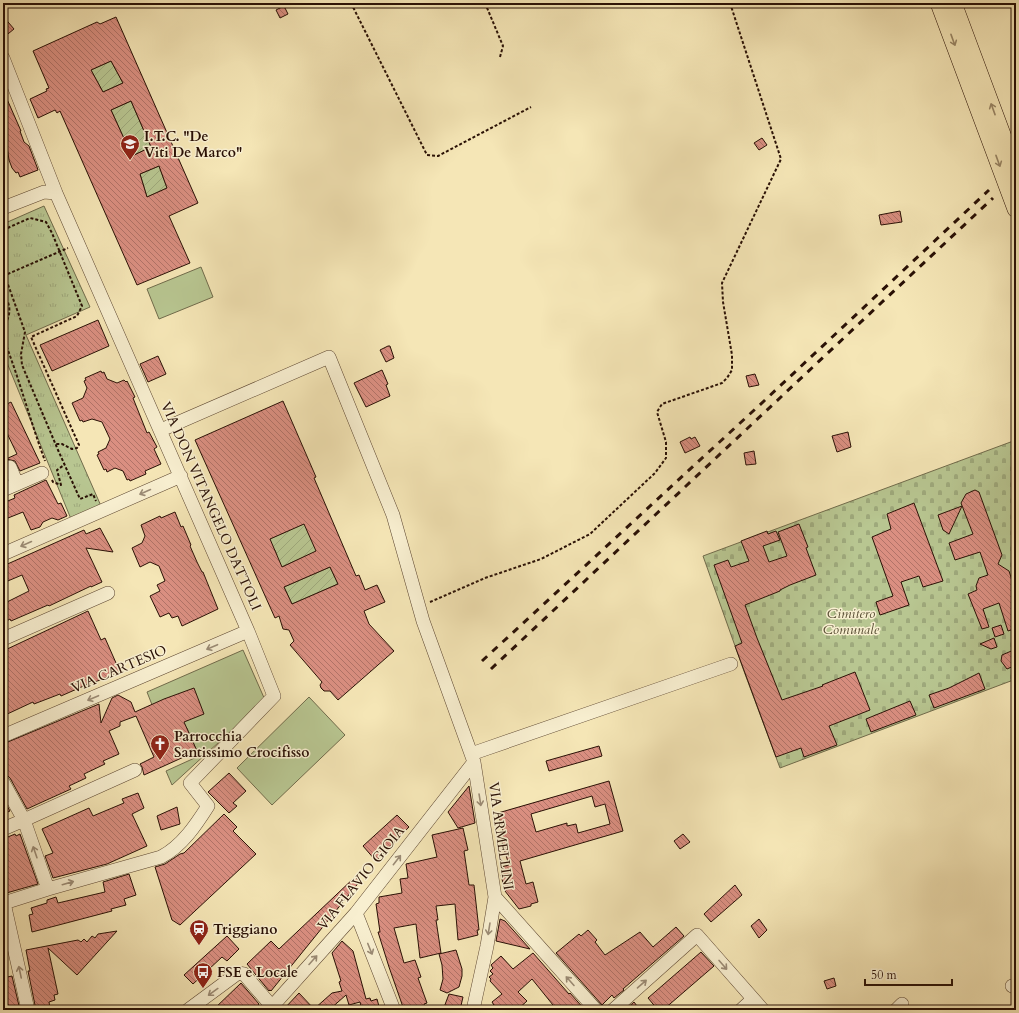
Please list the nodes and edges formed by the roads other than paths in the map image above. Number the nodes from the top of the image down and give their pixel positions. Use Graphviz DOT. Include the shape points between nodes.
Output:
graph roads {
  1 [pos="939,3"];
  2 [pos="953,3"];
  3 [pos="3,58"];
  4 [pos="1016,172"];
  5 [pos="56,193"];
  6 [pos="3,208"];
  7 [pos="1016,209"];
  8 [pos="161,430"];
  9 [pos="10,467"];
  10 [pos="46,471"];
  11 [pos="181,476"];
  12 [pos="17,484"];
  13 [pos="3,490"];
  14 [pos="3,554"];
  15 [pos="108,593"];
  16 [pos="248,631"];
  17 [pos="3,639"];
  18 [pos="731,664"];
  19 [pos="3,736"];
  20 [pos="472,758"];
  21 [pos="135,770"];
  22 [pos="3,782"];
  23 [pos="24,820"];
  24 [pos="3,829"];
  25 [pos="48,888"];
  26 [pos="495,896"];
  27 [pos="356,913"];
  28 [pos="753,999"];
  29 [pos="272,1009"];
  30 [pos="28,1010"];
  31 [pos="188,1010"];
  32 [pos="394,1010"];
  33 [pos="473,1010"];
  34 [pos="596,1010"];
  35 [pos="613,1010"];
  36 [pos="741,1010"];
  37 [pos="763,1010"];
  1 -- 7 [label="main road, one-way"];
  4 -- 2 [label="main road, one-way"];
  3 -- 5 [label="street"];
  5 -- 6 [label="street" via="44,192"];
  5 -- 8 [label="street, VIA DON VITANGELO DATTOLI"];
  8 -- 11 [label="street, VIA DON VITANGELO DATTOLI"];
  8 -- 20 [label="street, VIA ARMELLINI" via="329,357 393,515 423,621"];
  9 -- 12 [label="street"];
  10 -- 12 [label="street"];
  11 -- 14 [label="street, one-way"];
  11 -- 16 [label="street, VIA DON VITANGELO DATTOLI"];
  12 -- 13 [label="street"];
  15 -- 17 [label="street"];
  16 -- 19 [label="street, VIA CARTESIO, one-way"];
  25 -- 16 [label="street, VIA DON VITANGELO DATTOLI, one-way" via="161,857 184,839 208,806 190,783 274,696"];
  18 -- 20 [label="street"];
  20 -- 26 [label="street, VIA ARMELLINI, one-way"];
  27 -- 20 [label="street, VIA FLAVIO GIOIA, one-way"];
  21 -- 23 [label="street"];
  22 -- 23 [label="street"];
  23 -- 24 [label="street"];
  25 -- 23 [label="street, one-way"];
  30 -- 25 [label="street, one-way" via="4,903"];
  26 -- 33 [label="street, VIA ARMELLINI, one-way"];
  34 -- 26 [label="street, one-way"];
  29 -- 27 [label="street, VIA FLAVIO GIOIA, one-way"];
  27 -- 32 [label="street, one-way"];
  35 -- 28 [label="street, one-way" via="697,935"];
  28 -- 36 [label="street"];
  28 -- 37 [label="street"];
  29 -- 31 [label="street, one-way" via="244,974 238,973"];
}
